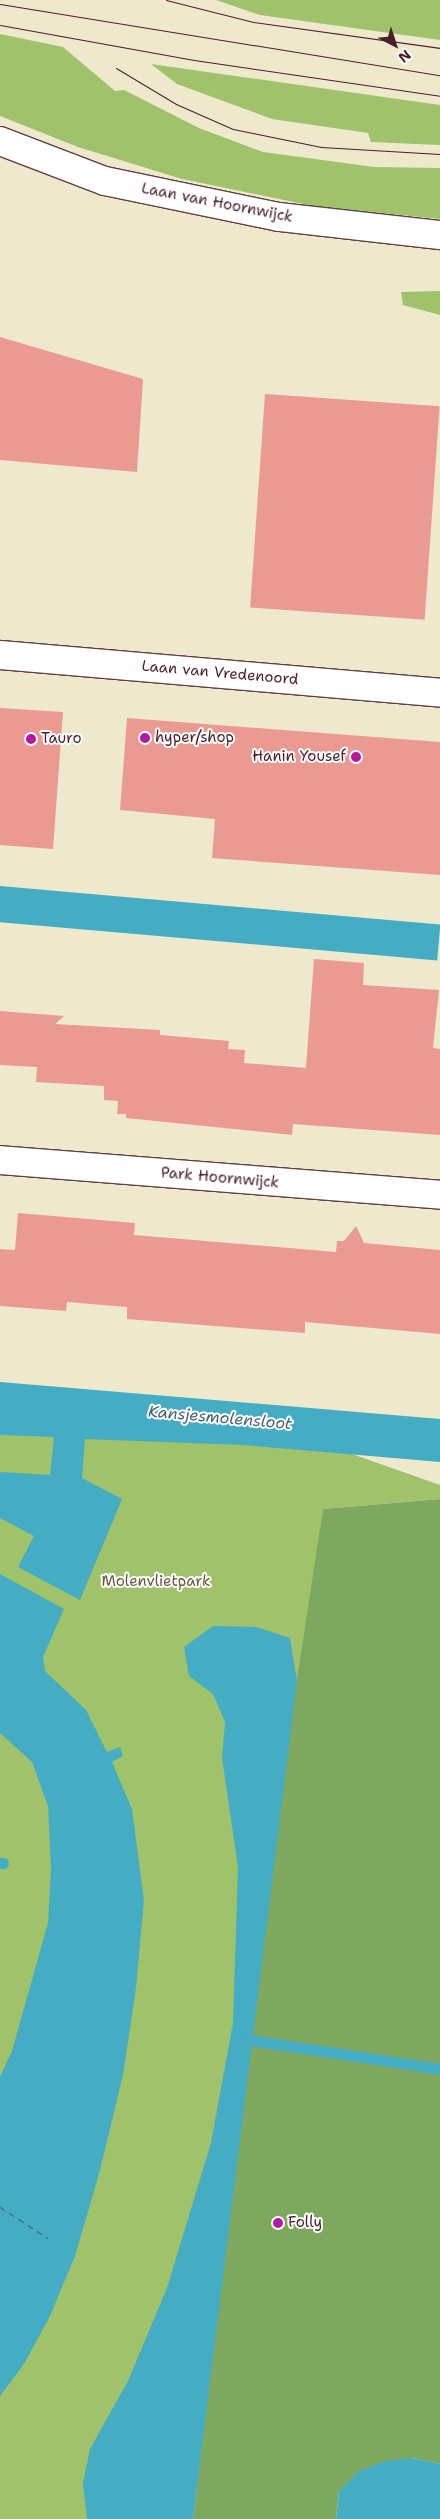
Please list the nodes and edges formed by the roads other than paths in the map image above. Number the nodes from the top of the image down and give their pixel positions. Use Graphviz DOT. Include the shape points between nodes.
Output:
graph roads {
  1 [pos="0,141"];
  2 [pos="440,236"];
  3 [pos="0,655"];
  4 [pos="440,693"];
  5 [pos="0,1160"];
  6 [pos="440,1195"];
  1 -- 2 [label="street, Laan van Hoornwijck" via="105,180 279,217"];
  3 -- 4 [label="street, Laan van Vredenoord"];
  5 -- 6 [label="street, Park Hoornwijck"];
}
